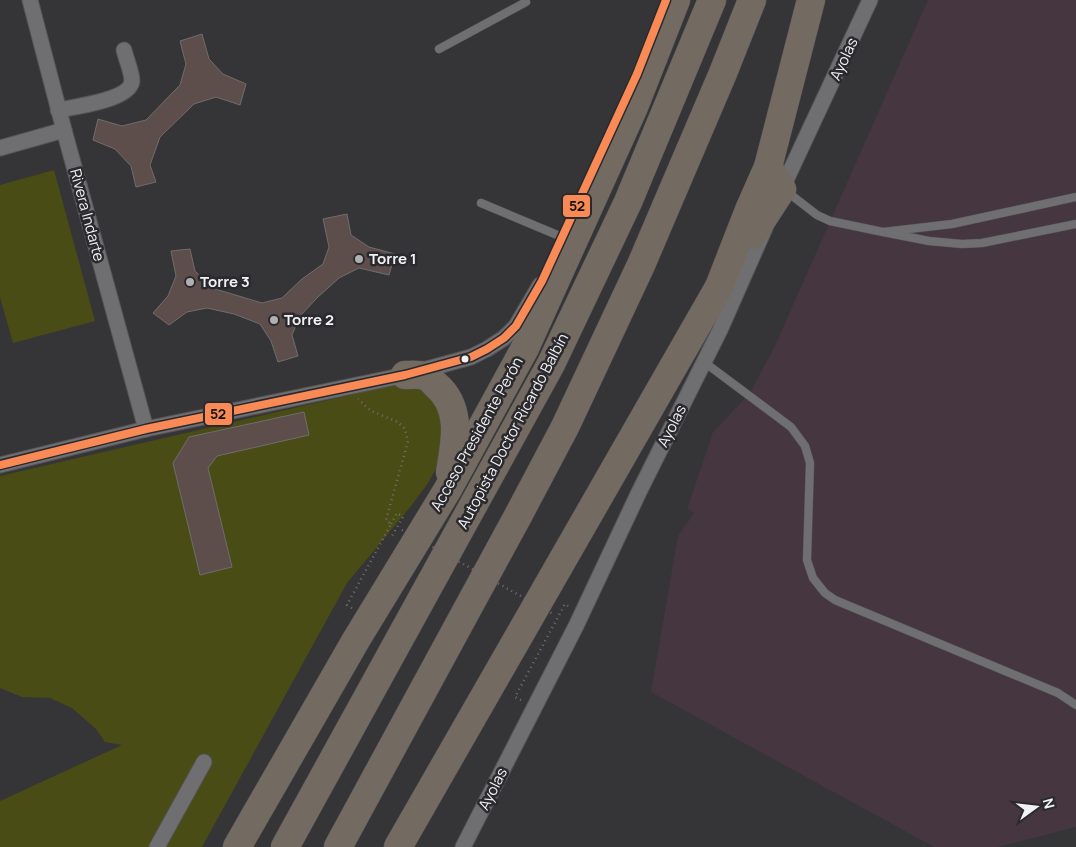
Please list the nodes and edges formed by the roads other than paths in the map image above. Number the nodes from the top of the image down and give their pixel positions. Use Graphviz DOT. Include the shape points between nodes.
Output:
graph roads {
  1 [pos="30,0"];
  2 [pos="526,0"];
  3 [pos="666,0"];
  4 [pos="676,0"];
  5 [pos="712,0"];
  6 [pos="752,0"];
  7 [pos="811,0"];
  8 [pos="870,0"];
  9 [pos="438,49"];
  10 [pos="124,50"];
  11 [pos="58,110"];
  12 [pos="64,130"];
  13 [pos="0,148"];
  14 [pos="775,178"];
  15 [pos="1076,197"];
  16 [pos="481,203"];
  17 [pos="1076,224"];
  18 [pos="883,232"];
  19 [pos="562,237"];
  20 [pos="704,362"];
  21 [pos="405,375"];
  22 [pos="146,429"];
  23 [pos="0,465"];
  24 [pos="448,489"];
  25 [pos="1076,705"];
  26 [pos="204,762"];
  27 [pos="157,847"];
  28 [pos="236,847"];
  29 [pos="285,847"];
  30 [pos="338,847"];
  31 [pos="398,847"];
  32 [pos="463,847"];
  1 -- 11 [label="street, Rivera Indarte"];
  2 -- 9 [label="lane"];
  3 -- 19 [label="street" via="637,74"];
  4 -- 24 [label="highway, Acceso Presidente Perón" via="634,107 525,348"];
  5 -- 29 [label="highway, Autopista Doctor Ricardo Balbín" via="628,202 551,364"];
  6 -- 30 [label="highway" via="641,265 565,427"];
  7 -- 14 [label="highway"];
  8 -- 14 [label="street, Ayolas"];
  10 -- 11 [label="street" via="132,80 130,87 116,97"];
  11 -- 12 [label="street, Rivera Indarte"];
  12 -- 13 [label="street"];
  12 -- 22 [label="street, Rivera Indarte"];
  14 -- 18 [label="lane" via="817,215 830,221"];
  14 -- 20 [label="street, Ayolas" via="745,276"];
  14 -- 31 [label="highway" via="719,287"];
  15 -- 18 [label="lane" via="952,224"];
  16 -- 19 [label="lane"];
  17 -- 18 [label="lane" via="962,244"];
  19 -- 21 [label="street" via="542,281 516,326 504,338 471,357"];
  20 -- 25 [label="lane" via="791,427 805,446 810,463 807,560 813,578 825,593 1058,693"];
  20 -- 32 [label="street, Ayolas" via="576,626"];
  21 -- 22 [label="street"];
  21 -- 24 [label="highway" via="423,376 441,389 450,402 456,431"];
  22 -- 23 [label="street"];
  24 -- 28 [label="highway, Acceso Presidente Perón"];
  26 -- 27 [label="street"];
}
